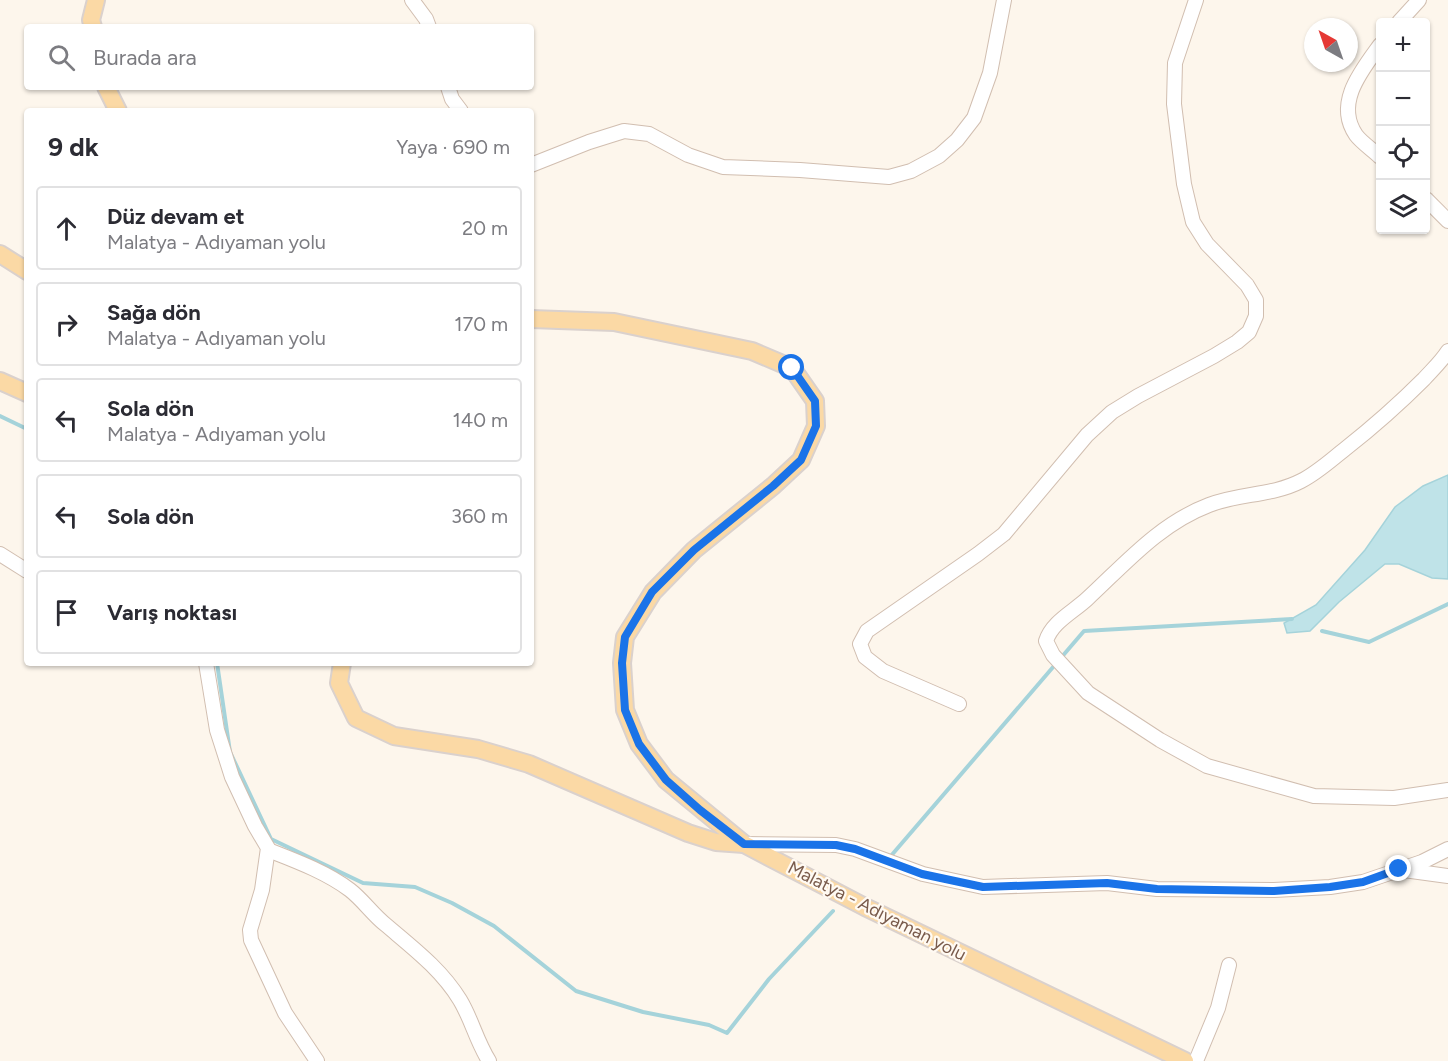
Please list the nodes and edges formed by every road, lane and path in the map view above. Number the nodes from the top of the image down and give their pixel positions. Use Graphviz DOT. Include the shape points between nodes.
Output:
graph roads {
  1 [pos="96,0"];
  2 [pos="412,0"];
  3 [pos="1004,0"];
  4 [pos="1196,0"];
  5 [pos="1419,0"];
  6 [pos="1403,18"];
  7 [pos="92,24"];
  8 [pos="428,24"];
  9 [pos="1376,51"];
  10 [pos="108,90"];
  11 [pos="449,90"];
  12 [pos="116,108"];
  13 [pos="459,108"];
  14 [pos="1376,153"];
  15 [pos="534,164"];
  16 [pos="1430,204"];
  17 [pos="1448,221"];
  18 [pos="0,254"];
  19 [pos="24,269"];
  20 [pos="534,319"];
  21 [pos="1448,351"];
  22 [pos="0,381"];
  23 [pos="24,392"];
  24 [pos="0,554"];
  25 [pos="24,569"];
  26 [pos="206,666"];
  27 [pos="342,666"];
  28 [pos="959,704"];
  29 [pos="1448,790"];
  30 [pos="744,844"];
  31 [pos="1448,849"];
  32 [pos="268,850"];
  33 [pos="1399,869"];
  34 [pos="1448,876"];
  35 [pos="1229,965"];
  36 [pos="317,1061"];
  37 [pos="489,1061"];
  38 [pos="1185,1061"];
  39 [pos="1196,1061"];
  1 -- 7 [label="main road"];
  2 -- 8 [label="street"];
  3 -- 15 [label="street" via="990,73 974,118 939,156 911,171 889,177 723,167 688,155 649,134 624,131"];
  4 -- 28 [label="street" via="1175,63 1174,104 1184,184 1193,222 1207,244 1247,285 1256,300 1256,316 1249,332 1237,342 1112,412 1087,435 1004,534 867,631 860,644 865,657 883,671"];
  5 -- 6 [label="street"];
  9 -- 14 [label="street" via="1354,81 1349,122 1357,136"];
  10 -- 12 [label="main road"];
  11 -- 13 [label="street"];
  16 -- 17 [label="street"];
  18 -- 19 [label="main road"];
  20 -- 30 [label="main road, Malatya - Adıyaman yolu" via="614,322 752,351 792,368 815,401 816,426 801,460 694,550 652,592 625,637 625,710 639,744 666,780"];
  21 -- 29 [label="street" via="1401,402 1302,481 1276,491 1231,497 1171,524 1050,632 1046,641 1053,655 1088,693 1208,766 1314,796 1394,798"];
  22 -- 23 [label="main road"];
  24 -- 25 [label="street"];
  26 -- 32 [label="street" via="217,730 232,777"];
  27 -- 30 [label="main road" via="339,683 356,718 394,736 478,749 530,764 688,833 716,842"];
  30 -- 33 [label="street" via="836,845 922,874 983,887 1107,883 1157,889 1274,891 1363,882"];
  30 -- 38 [label="main road, Malatya - Adıyaman yolu" via="865,907"];
  31 -- 33 [label="street"];
  32 -- 36 [label="street" via="251,940 285,1012"];
  32 -- 37 [label="street" via="352,891 384,924 421,952 459,999"];
  33 -- 34 [label="street"];
  35 -- 39 [label="street" via="1218,1008"];
}
